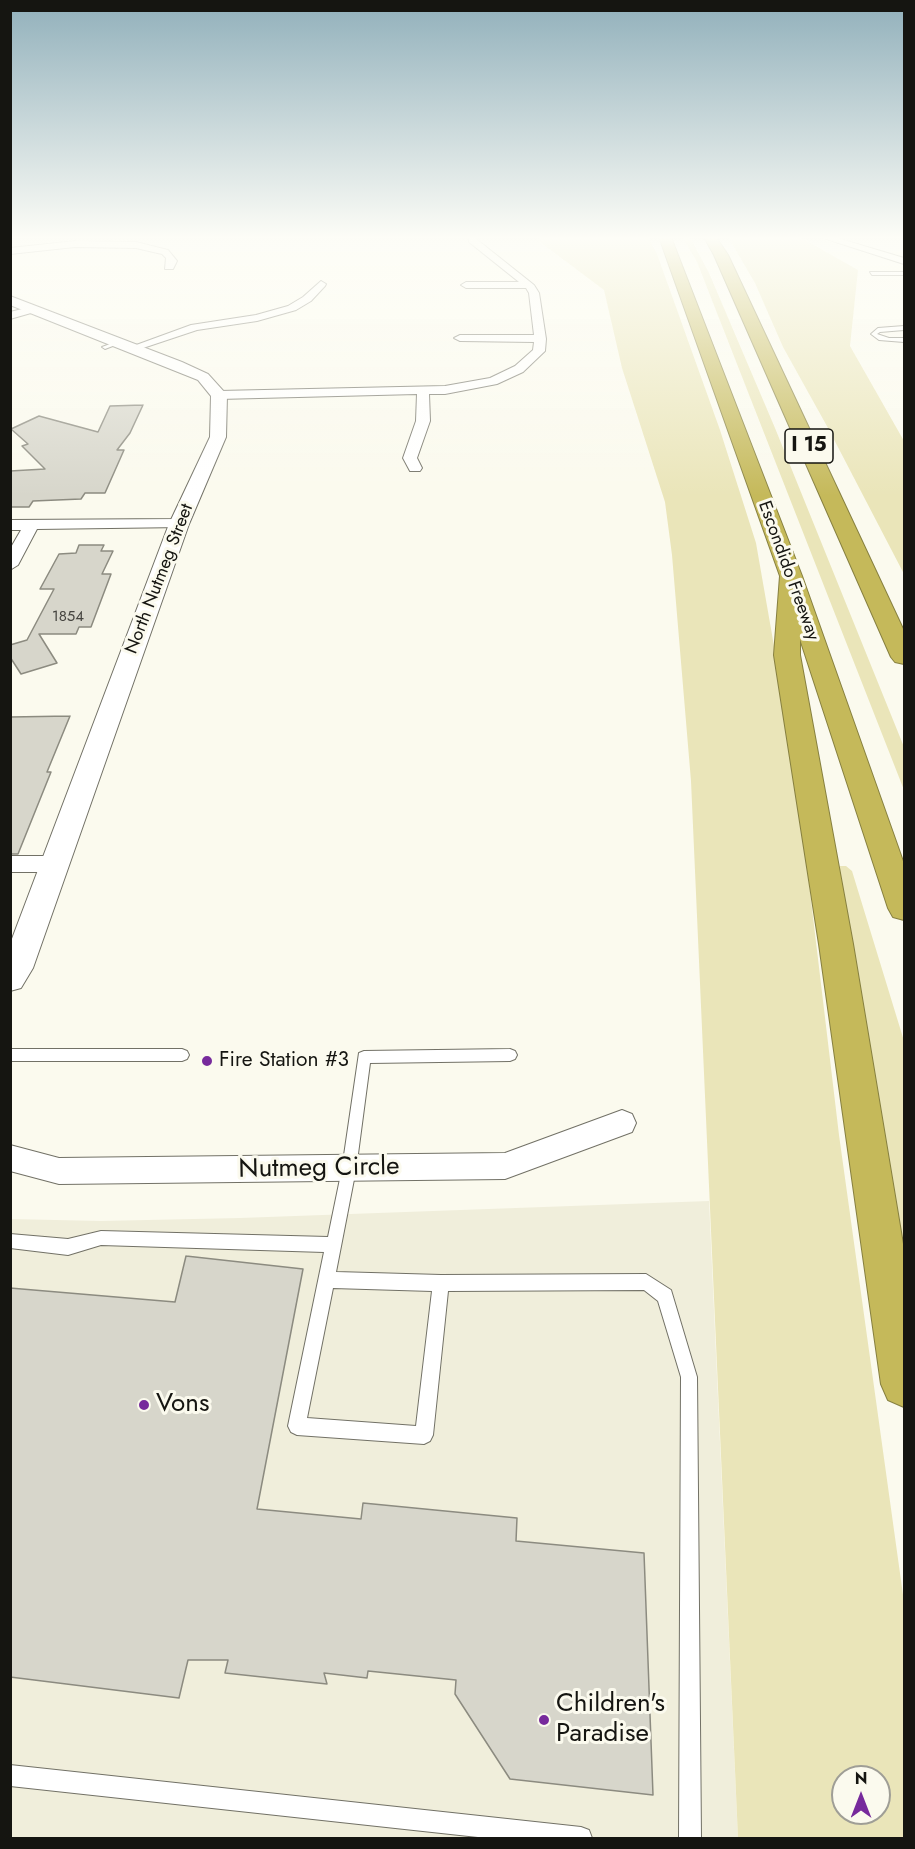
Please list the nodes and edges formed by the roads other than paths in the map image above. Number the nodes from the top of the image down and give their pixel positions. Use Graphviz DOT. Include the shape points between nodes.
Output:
graph roads {
  1 [pos="67,323"];
  2 [pos="221,323"];
  3 [pos="539,323"];
  4 [pos="696,323"];
  5 [pos="752,323"];
  6 [pos="904,328"];
  7 [pos="460,338"];
  8 [pos="540,339"];
  9 [pos="904,340"];
  10 [pos="120,346"];
  11 [pos="423,392"];
  12 [pos="219,395"];
  13 [pos="416,468"];
  14 [pos="838,510"];
  15 [pos="179,524"];
  16 [pos="10,525"];
  17 [pos="32,526"];
  18 [pos="10,565"];
  19 [pos="791,576"];
  20 [pos="891,580"];
  21 [pos="904,657"];
  22 [pos="10,864"];
  23 [pos="53,864"];
  24 [pos="904,908"];
  25 [pos="10,979"];
  26 [pos="10,1055"];
  27 [pos="182,1055"];
  28 [pos="510,1055"];
  29 [pos="622,1123"];
  30 [pos="10,1158"];
  31 [pos="349,1169"];
  32 [pos="10,1241"];
  33 [pos="334,1245"];
  34 [pos="327,1281"];
  35 [pos="441,1283"];
  36 [pos="904,1384"];
  37 [pos="10,1776"];
  38 [pos="581,1839"];
  39 [pos="690,1839"];
  1 -- 10 [label="street"];
  2 -- 10 [label="street"];
  3 -- 8 [label="street"];
  4 -- 19 [label="highway, Escondido Freeway"];
  5 -- 14 [label="highway, I 15"];
  6 -- 9 [label="lane" via="878,330 874,334"];
  7 -- 8 [label="street"];
  8 -- 11 [label="street" via="539,351 509,375 475,386"];
  10 -- 12 [label="street" via="202,377"];
  11 -- 12 [label="street"];
  11 -- 13 [label="street" via="423,421 410,458"];
  12 -- 15 [label="street, North Nutmeg Street" via="218,437"];
  14 -- 20 [label="highway"];
  14 -- 21 [label="highway, I 15"];
  15 -- 17 [label="street"];
  15 -- 23 [label="street, North Nutmeg Street"];
  16 -- 17 [label="street"];
  17 -- 18 [label="street"];
  19 -- 24 [label="highway, Escondido Freeway"];
  19 -- 36 [label="highway" via="787,655"];
  22 -- 23 [label="street"];
  23 -- 25 [label="street, North Nutmeg Street"];
  26 -- 27 [label="lane"];
  28 -- 31 [label="lane" via="364,1058"];
  29 -- 31 [label="street, Nutmeg Circle" via="505,1166"];
  30 -- 31 [label="street, Nutmeg Circle" via="59,1171"];
  31 -- 33 [label="lane"];
  32 -- 33 [label="lane" via="68,1247 101,1238"];
  33 -- 34 [label="lane"];
  34 -- 35 [label="lane"];
  34 -- 35 [label="lane" via="297,1426 423,1435"];
  35 -- 39 [label="lane" via="646,1282 665,1296 689,1377"];
  37 -- 38 [label="lane"];
}
